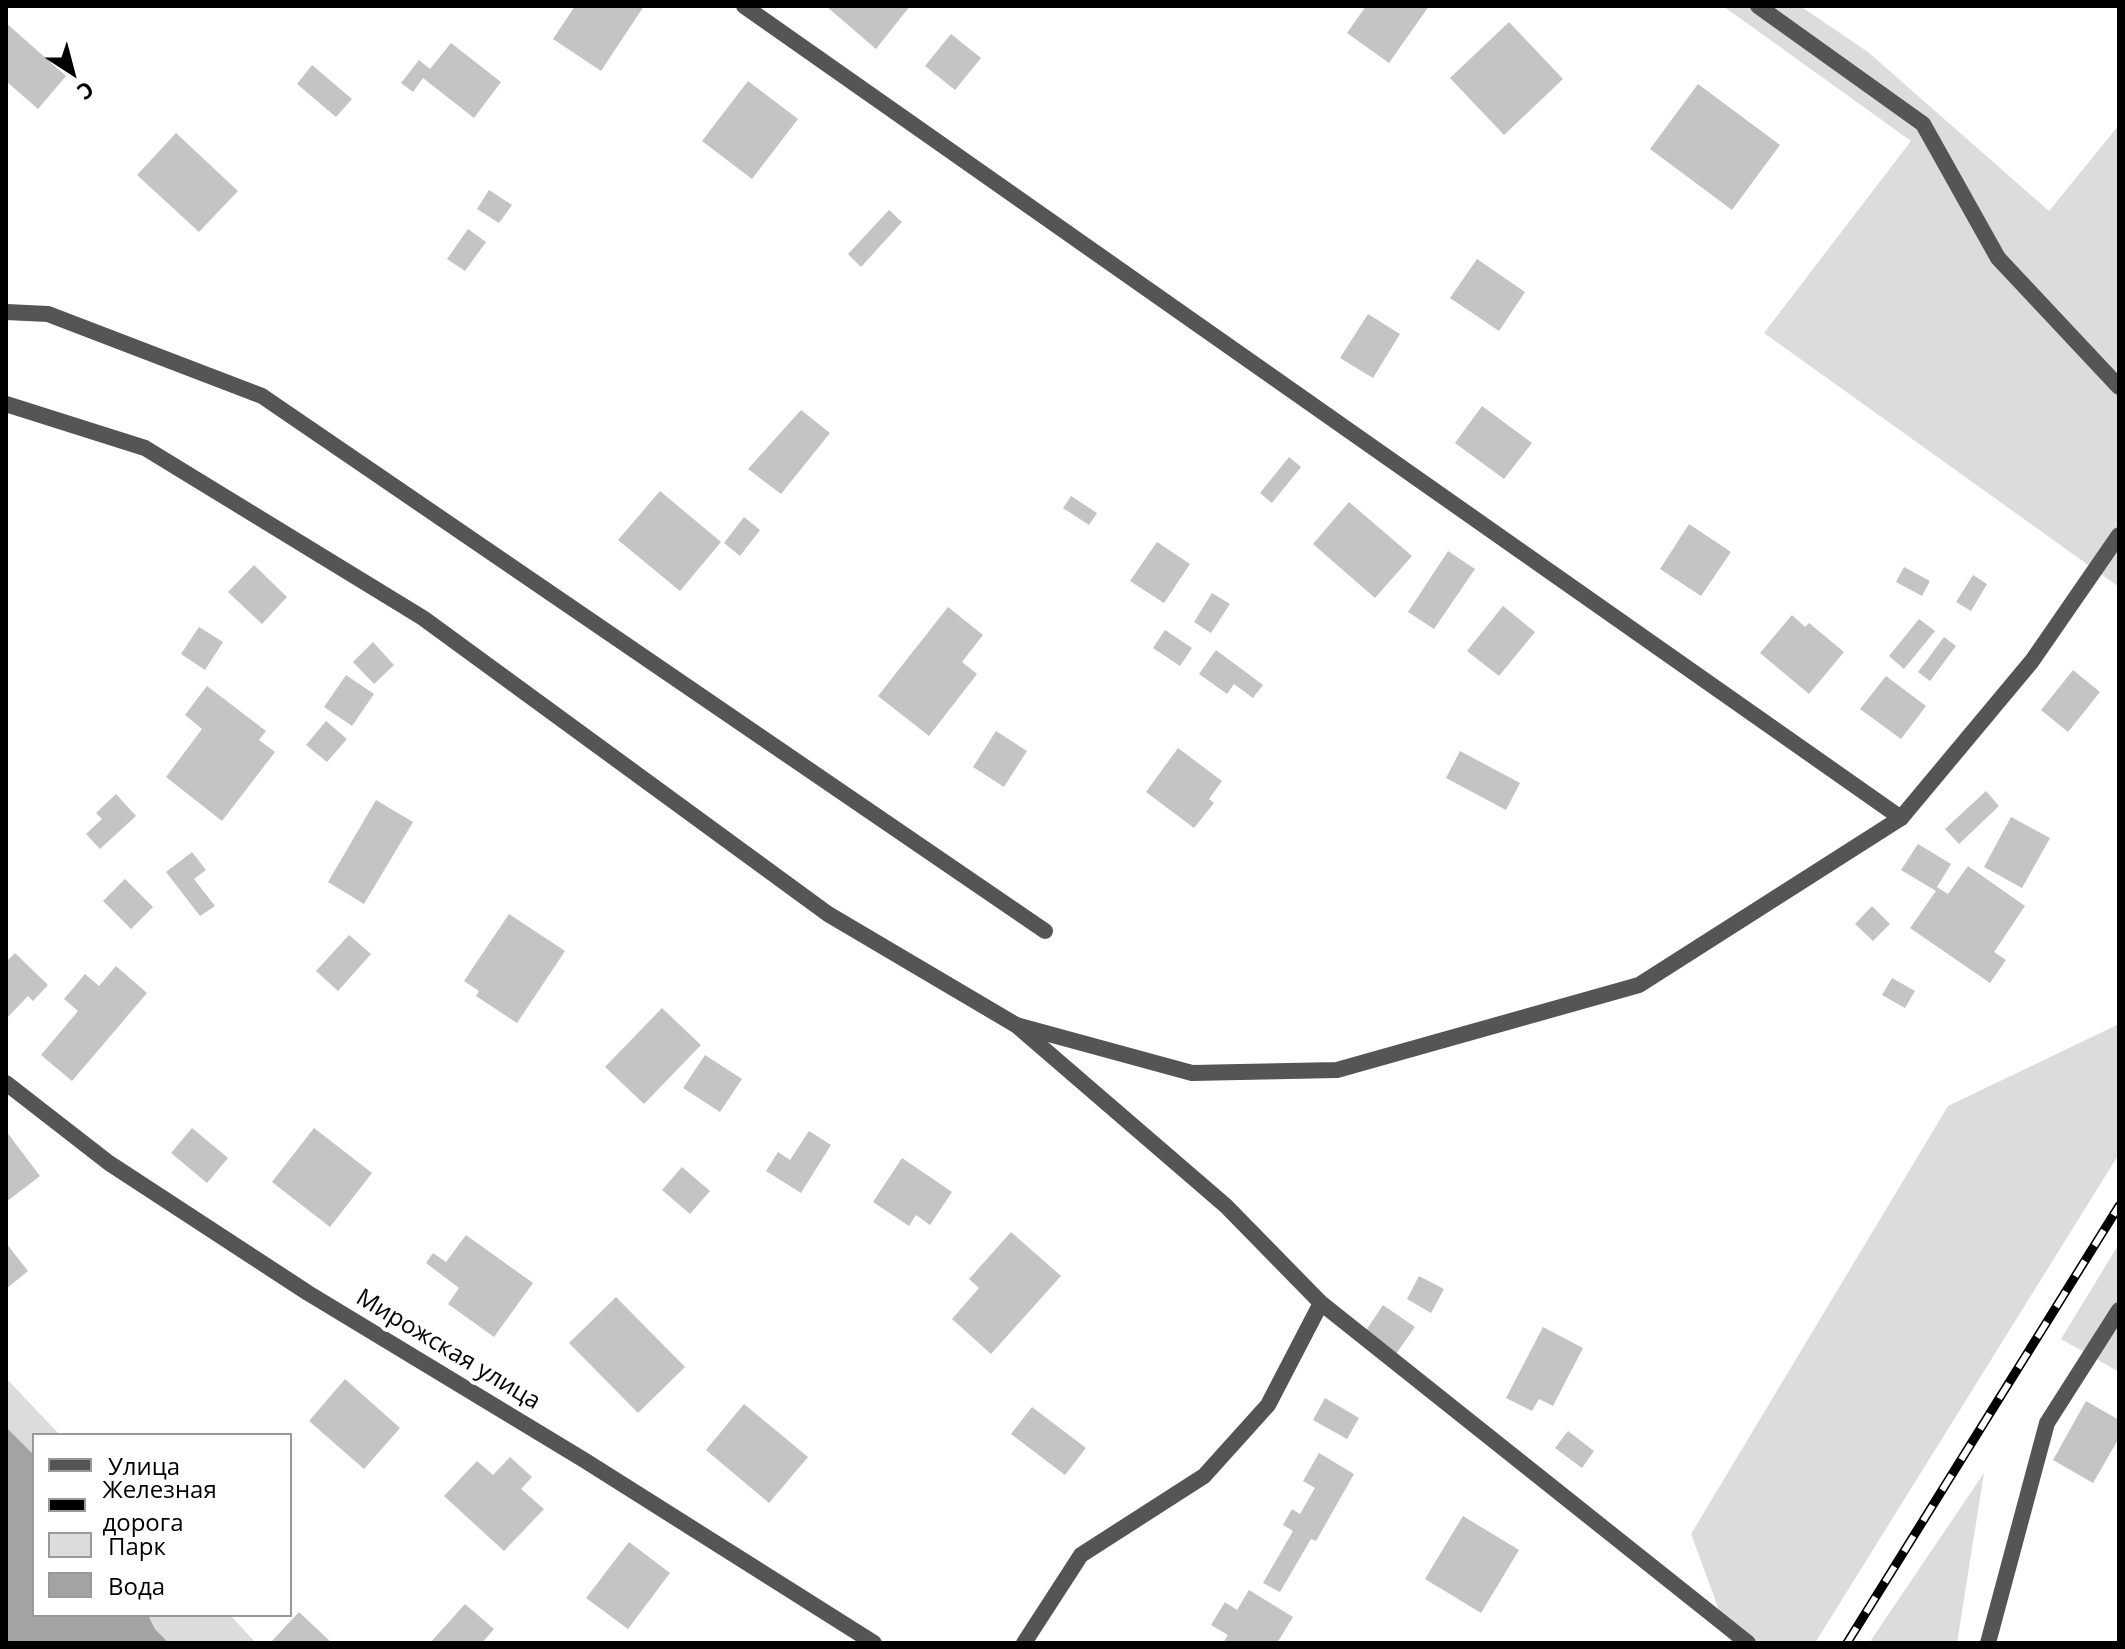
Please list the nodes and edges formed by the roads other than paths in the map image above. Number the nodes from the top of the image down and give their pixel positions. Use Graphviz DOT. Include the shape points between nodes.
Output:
graph roads {
  1 [pos="744,6"];
  2 [pos="1758,6"];
  3 [pos="6,312"];
  4 [pos="2119,387"];
  5 [pos="6,404"];
  6 [pos="2119,535"];
  7 [pos="1901,818"];
  8 [pos="1045,931"];
  9 [pos="1016,1025"];
  10 [pos="6,1083"];
  11 [pos="1321,1303"];
  12 [pos="2119,1310"];
  13 [pos="874,1643"];
  14 [pos="1024,1643"];
  15 [pos="1748,1643"];
  16 [pos="1988,1643"];
  1 -- 7 [label="street"];
  2 -- 4 [label="street" via="1923,124 1998,258"];
  3 -- 8 [label="street" via="48,314 262,396"];
  5 -- 9 [label="street" via="145,448 423,618 828,914"];
  6 -- 7 [label="street" via="2032,661"];
  7 -- 9 [label="street" via="1639,985 1337,1070 1192,1073"];
  9 -- 11 [label="street" via="1226,1206"];
  10 -- 13 [label="street, Мирожская улица" via="109,1163 294,1284"];
  11 -- 14 [label="street" via="1268,1405 1204,1476 1081,1555"];
  11 -- 15 [label="street"];
  12 -- 16 [label="street" via="2047,1423"];
}
